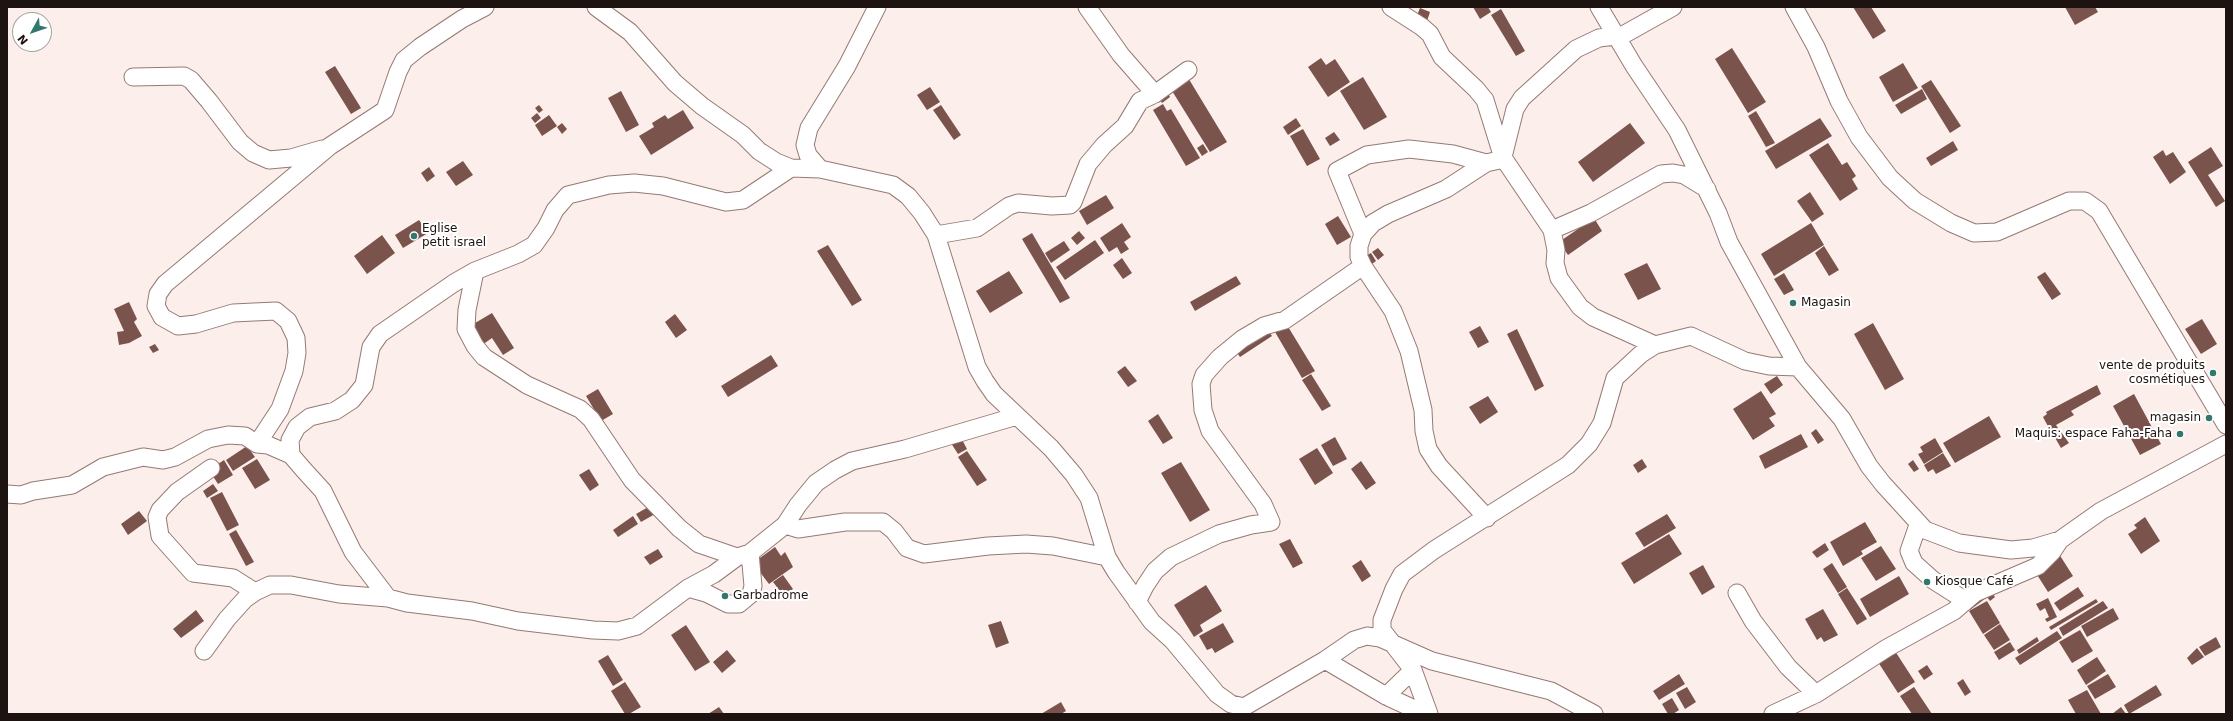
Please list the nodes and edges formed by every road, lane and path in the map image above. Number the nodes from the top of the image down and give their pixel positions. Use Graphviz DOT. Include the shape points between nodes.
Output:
graph roads {
  1 [pos="485,7"];
  2 [pos="596,7"];
  3 [pos="876,7"];
  4 [pos="1087,7"];
  5 [pos="1391,7"];
  6 [pos="1599,7"];
  7 [pos="1673,7"];
  8 [pos="1794,7"];
  9 [pos="1616,36"];
  10 [pos="1188,70"];
  11 [pos="133,77"];
  12 [pos="1155,94"];
  13 [pos="330,146"];
  14 [pos="1503,158"];
  15 [pos="1486,163"];
  16 [pos="791,168"];
  17 [pos="820,169"];
  18 [pos="1707,189"];
  19 [pos="1552,230"];
  20 [pos="1363,234"];
  21 [pos="936,235"];
  22 [pos="1363,266"];
  23 [pos="476,271"];
  24 [pos="1655,345"];
  25 [pos="1798,367"];
  26 [pos="1017,416"];
  27 [pos="2226,425"];
  28 [pos="256,444"];
  29 [pos="2226,444"];
  30 [pos="291,455"];
  31 [pos="211,468"];
  32 [pos="7,494"];
  33 [pos="1487,518"];
  34 [pos="1918,524"];
  35 [pos="786,526"];
  36 [pos="2060,540"];
  37 [pos="2011,550"];
  38 [pos="743,555"];
  39 [pos="1107,557"];
  40 [pos="2020,575"];
  41 [pos="688,588"];
  42 [pos="255,592"];
  43 [pos="1737,593"];
  44 [pos="388,598"];
  45 [pos="1966,601"];
  46 [pos="1137,602"];
  47 [pos="1396,646"];
  48 [pos="204,651"];
  49 [pos="1326,660"];
  50 [pos="1413,670"];
  51 [pos="1816,694"];
  52 [pos="1386,696"];
  53 [pos="1425,714"];
  54 [pos="1429,714"];
  55 [pos="1594,714"];
  56 [pos="1773,714"];
  1 -- 13 [label="street" via="462,19 404,60 385,110"];
  2 -- 16 [label="street" via="630,32 675,83 702,106 742,134 758,151"];
  3 -- 17 [label="street" via="847,66 808,128 806,150"];
  4 -- 12 [label="street" via="1121,55"];
  5 -- 14 [label="street" via="1430,34 1442,57 1485,100"];
  6 -- 9 [label="street"];
  7 -- 9 [label="street" via="1631,31"];
  8 -- 27 [label="street" via="1859,137 1890,178 1915,200 1951,223 1974,233 1996,232 2069,201 2085,200 2099,211"];
  9 -- 14 [label="street" via="1599,38 1576,48 1522,98 1515,109"];
  9 -- 18 [label="street" via="1678,130"];
  10 -- 12 [label="street"];
  11 -- 13 [label="street" via="184,76 191,80 240,142 253,153 269,160 291,158"];
  12 -- 21 [label="street" via="1140,101 1125,126 1096,153 1088,164 1070,205 1018,203 1009,206 977,228"];
  13 -- 28 [label="street" via="165,284 158,294 156,306 162,317 178,326 196,324 233,313 268,311 276,311 288,321 296,338 294,371 280,409"];
  14 -- 15 [label="street"];
  14 -- 19 [label="street"];
  15 -- 20 [label="street" via="1446,189 1388,214 1373,223"];
  15 -- 20 [label="street" via="1453,154 1409,148 1367,155 1337,171"];
  16 -- 17 [label="street"];
  16 -- 23 [label="street" via="743,200 726,202 663,186 634,183 609,185 568,195 555,210 534,245"];
  17 -- 21 [label="street" via="893,186 913,201"];
  18 -- 19 [label="street" via="1684,174 1661,174 1591,213"];
  18 -- 25 [label="street" via="1729,242"];
  19 -- 24 [label="street" via="1559,278 1580,307 1593,317"];
  20 -- 22 [label="street" via="1359,257"];
  21 -- 26 [label="street" via="977,367 994,394"];
  22 -- 33 [label="street" via="1393,311 1403,332 1423,410 1428,449 1439,466"];
  22 -- 46 [label="street" via="1285,320 1264,326 1242,339 1220,357 1204,375 1200,384 1203,410 1210,431 1263,504 1271,522 1220,534 1171,557 1156,570"];
  23 -- 30 [label="street" via="454,283 380,334 371,347 364,385 352,400 335,411 310,418 297,427 290,440"];
  23 -- 38 [label="street" via="467,310 466,329 484,357 527,385 580,409 591,419 632,480 679,528 699,544"];
  24 -- 25 [label="street" via="1691,336 1746,361 1769,366"];
  24 -- 33 [label="street" via="1615,378 1602,423 1589,444 1563,468"];
  25 -- 34 [label="street" via="1842,419 1882,484"];
  26 -- 35 [label="street" via="905,449 852,461 816,483 798,504"];
  26 -- 39 [label="street" via="1051,448 1089,498"];
  28 -- 30 [label="street" via="268,445"];
  28 -- 32 [label="street" via="245,436 228,435 208,439 163,460 143,457 103,467 72,485 33,491 21,496"];
  29 -- 36 [label="street" via="2101,511"];
  30 -- 44 [label="street" via="323,491 353,552"];
  31 -- 42 [label="street" via="177,492 160,510 157,517 160,536 193,573 233,578"];
  33 -- 47 [label="street" via="1434,550 1402,574 1382,620 1382,630"];
  34 -- 37 [label="street" via="1941,538"];
  34 -- 45 [label="street" via="1911,541 1910,557 1930,577"];
  35 -- 38 [label="street"];
  35 -- 39 [label="street" via="798,529 845,522 883,522 907,548 924,554 1026,544 1052,546"];
  36 -- 37 [label="street" via="2033,548"];
  36 -- 40 [label="street" via="2038,566"];
  37 -- 40 [label="street"];
  38 -- 41 [label="street"];
  38 -- 41 [label="street" via="753,586 751,594 739,604 728,604 706,592"];
  39 -- 46 [label="street"];
  40 -- 45 [label="street" via="2002,580 1975,593"];
  41 -- 44 [label="street" via="637,626 618,631 518,621"];
  42 -- 44 [label="street" via="270,585 291,585 339,594"];
  42 -- 48 [label="street" via="241,604"];
  43 -- 51 [label="street" via="1753,620 1788,667"];
  45 -- 51 [label="street" via="1954,611 1887,648"];
  46 -- 49 [label="street" via="1218,694 1231,704 1244,707"];
  47 -- 49 [label="street" via="1380,638 1367,636 1354,640"];
  47 -- 50 [label="street"];
  47 -- 55 [label="street" via="1453,668 1527,683 1551,691"];
  49 -- 52 [label="street"];
  50 -- 52 [label="street"];
  50 -- 54 [label="street"];
  51 -- 56 [label="street"];
  52 -- 53 [label="street"];
}
